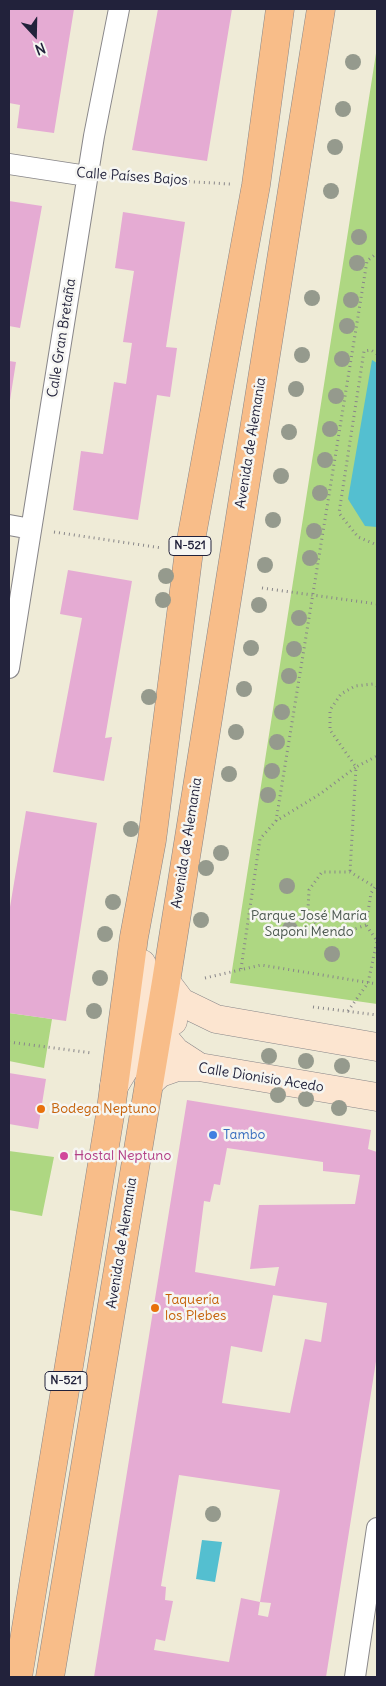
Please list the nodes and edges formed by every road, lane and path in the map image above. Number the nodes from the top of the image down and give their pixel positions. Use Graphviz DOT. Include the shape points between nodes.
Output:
graph roads {
  1 [pos="119,9"];
  2 [pos="280,9"];
  3 [pos="321,9"];
  4 [pos="9,164"];
  5 [pos="87,176"];
  6 [pos="256,185"];
  7 [pos="377,253"];
  8 [pos="377,354"];
  9 [pos="9,525"];
  10 [pos="32,529"];
  11 [pos="377,545"];
  12 [pos="189,551"];
  13 [pos="262,588"];
  14 [pos="313,595"];
  15 [pos="377,604"];
  16 [pos="9,668"];
  17 [pos="377,686"];
  18 [pos="377,756"];
  19 [pos="356,767"];
  20 [pos="276,821"];
  21 [pos="152,840"];
  22 [pos="350,872"];
  23 [pos="376,886"];
  24 [pos="366,925"];
  25 [pos="241,970"];
  26 [pos="205,978"];
  27 [pos="166,982"];
  28 [pos="368,983"];
  29 [pos="377,984"];
  30 [pos="348,1011"];
  31 [pos="216,1019"];
  32 [pos="157,1030"];
  33 [pos="9,1042"];
  34 [pos="377,1047"];
  35 [pos="118,1056"];
  36 [pos="199,1067"];
  37 [pos="149,1083"];
  38 [pos="114,1086"];
  39 [pos="377,1097"];
  40 [pos="377,1528"];
  41 [pos="18,1677"];
  42 [pos="50,1677"];
  43 [pos="355,1677"];
  1 -- 5 [label="street, Calle Gran Bretaña"];
  2 -- 6 [label="main road, N-521"];
  3 -- 27 [label="main road, Avenida de Alemania / N-521"];
  4 -- 5 [label="street, Calle Países Bajos"];
  5 -- 6 [label="path, Calle Países Bajos"];
  5 -- 10 [label="street, Calle Gran Bretaña"];
  6 -- 12 [label="main road, N-521"];
  7 -- 14 [label="path" via="367,260"];
  8 -- 11 [label="path" via="371,350 364,351 339,514 358,537"];
  9 -- 10 [label="street"];
  10 -- 12 [label="path"];
  10 -- 16 [label="street, Calle Gran Bretaña"];
  12 -- 21 [label="main road, N-521"];
  13 -- 14 [label="path"];
  14 -- 15 [label="path"];
  14 -- 20 [label="path"];
  17 -- 19 [label="path" via="355,686 341,694 330,710 330,730"];
  18 -- 19 [label="path"];
  19 -- 20 [label="path"];
  19 -- 22 [label="path"];
  20 -- 25 [label="path" via="260,839"];
  21 -- 32 [label="main road" via="138,1000"];
  21 -- 35 [label="main road, N-521" via="134,937"];
  22 -- 23 [label="path"];
  22 -- 24 [label="path" via="322,872 309,890 308,910 319,928 346,932"];
  23 -- 24 [label="path" via="371,893"];
  24 -- 28 [label="path" via="377,941"];
  25 -- 26 [label="path"];
  25 -- 28 [label="path" via="261,965"];
  27 -- 31 [label="main road" via="181,1002"];
  27 -- 32 [label="main road, Avenida de Alemania / N-521"];
  28 -- 29 [label="path"];
  28 -- 30 [label="path"];
  31 -- 32 [label="main road" via="177,1018"];
  31 -- 34 [label="main road"];
  32 -- 36 [label="main road" via="176,1052"];
  32 -- 37 [label="main road, Avenida de Alemania / N-521"];
  32 -- 38 [label="main road" via="143,1038"];
  33 -- 35 [label="path"];
  35 -- 38 [label="main road, N-521"];
  36 -- 37 [label="main road, Calle Dionisio Acedo" via="177,1067 160,1073"];
  36 -- 39 [label="main road, Calle Dionisio Acedo"];
  37 -- 42 [label="main road, Avenida de Alemania / N-521"];
  38 -- 41 [label="main road, N-521"];
  40 -- 43 [label="street"];
}
